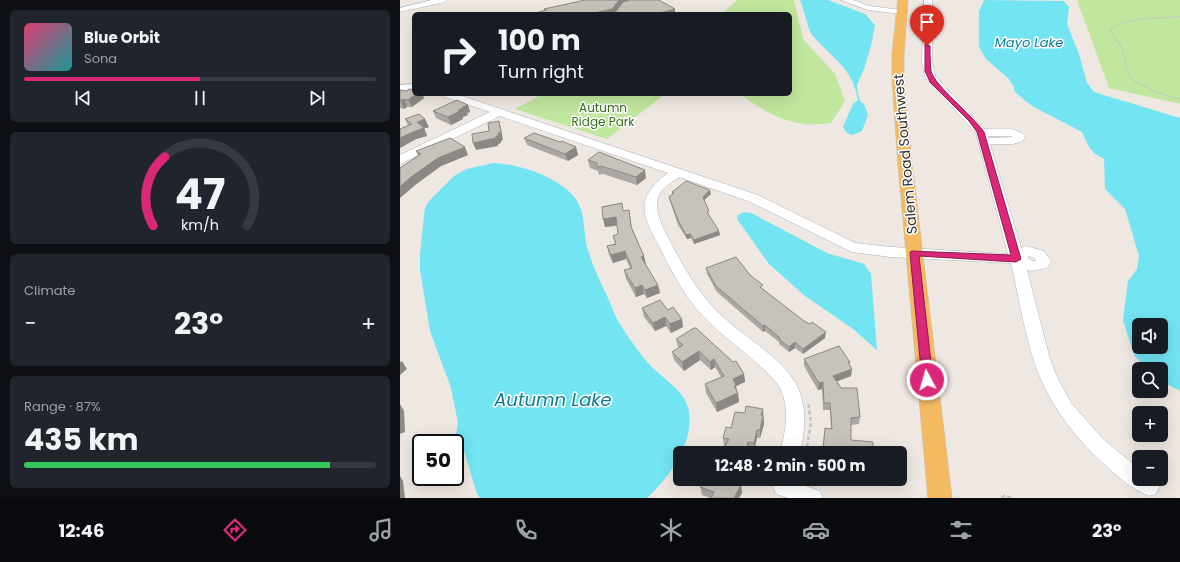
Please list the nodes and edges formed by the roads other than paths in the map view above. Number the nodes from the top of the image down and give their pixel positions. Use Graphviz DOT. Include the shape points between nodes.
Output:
graph roads {
  1 [pos="442,0"];
  2 [pos="845,0"];
  3 [pos="928,0"];
  4 [pos="902,6"];
  5 [pos="400,10"];
  6 [pos="400,88"];
  7 [pos="412,88"];
  8 [pos="452,96"];
  9 [pos="499,112"];
  10 [pos="400,160"];
  11 [pos="677,172"];
  12 [pos="914,253"];
  13 [pos="1016,259"];
  14 [pos="792,446"];
  15 [pos="1132,475"];
  16 [pos="782,488"];
  17 [pos="813,498"];
  18 [pos="940,498"];
  1 -- 5 [label="street"];
  2 -- 4 [label="street" via="868,8"];
  3 -- 13 [label="street" via="927,61 930,77 982,136"];
  4 -- 12 [label="main road, Salem Road Southwest" via="898,80"];
  6 -- 7 [label="street"];
  8 -- 9 [label="street"];
  9 -- 10 [label="street"];
  9 -- 11 [label="street"];
  11 -- 12 [label="street" via="760,201 852,247"];
  11 -- 14 [label="street" via="660,186 653,196 653,220 675,264 699,303 784,380 792,394 796,410"];
  12 -- 13 [label="street"];
  12 -- 18 [label="main road, Salem Road Southwest"];
  13 -- 15 [label="street" via="1042,359 1065,408 1095,444"];
  16 -- 17 [label="street"];
}
